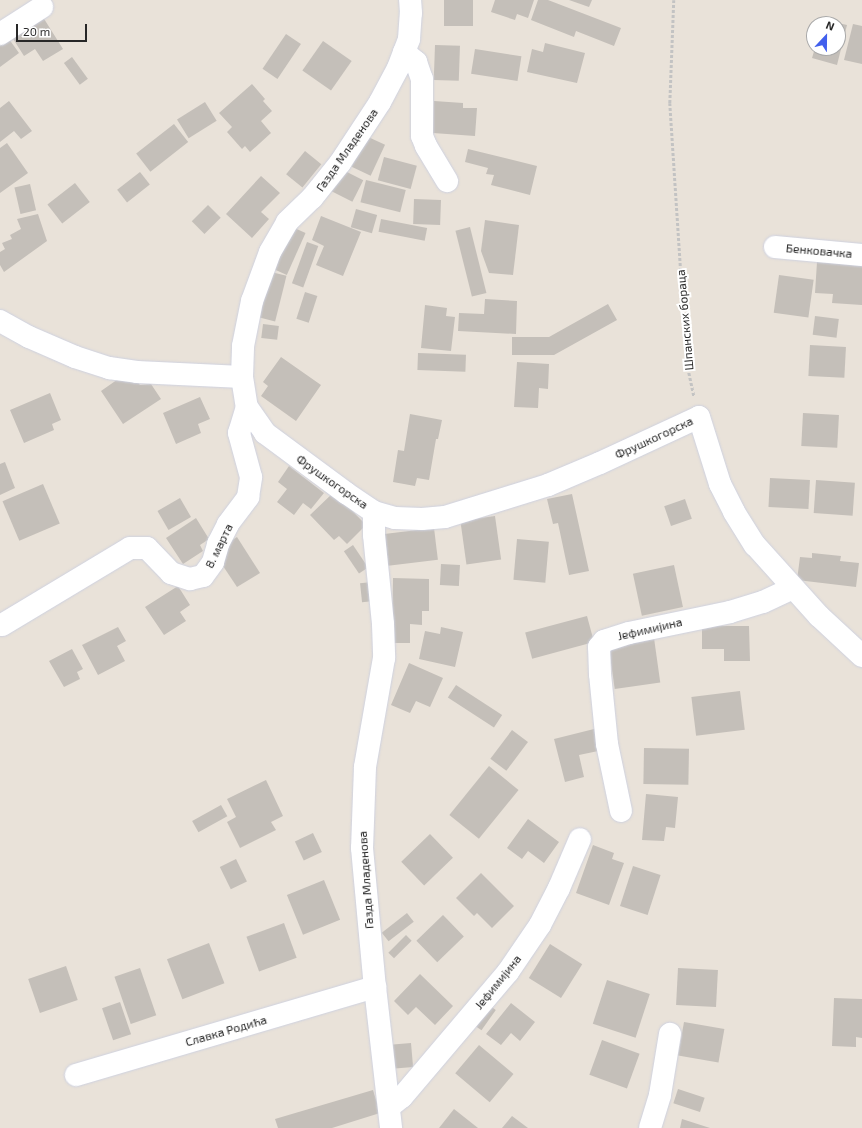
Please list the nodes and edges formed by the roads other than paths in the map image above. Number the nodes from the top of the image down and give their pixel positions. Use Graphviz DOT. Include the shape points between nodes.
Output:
graph roads {
  1 [pos="410,0"];
  2 [pos="42,6"];
  3 [pos="0,34"];
  4 [pos="404,52"];
  5 [pos="447,181"];
  6 [pos="775,247"];
  7 [pos="862,255"];
  8 [pos="0,322"];
  9 [pos="242,377"];
  10 [pos="247,408"];
  11 [pos="374,512"];
  12 [pos="793,588"];
  13 [pos="2,624"];
  14 [pos="862,656"];
  15 [pos="621,811"];
  16 [pos="580,839"];
  17 [pos="375,987"];
  18 [pos="670,1034"];
  19 [pos="76,1075"];
  20 [pos="389,1107"];
  21 [pos="391,1128"];
  22 [pos="650,1128"];
  1 -- 4 [label="street, Газда Младенова" via="409,39"];
  2 -- 3 [label="street"];
  4 -- 5 [label="street" via="416,62 422,79 422,136"];
  4 -- 9 [label="street, Газда Младенова" via="380,102 340,163 312,198 287,222 270,252 252,301 243,346"];
  6 -- 7 [label="street, Бенковачка"];
  8 -- 9 [label="street" via="44,344 109,368 137,372"];
  9 -- 10 [label="street, Фрушкогорска"];
  10 -- 11 [label="street, Фрушкогорска" via="265,433"];
  10 -- 13 [label="street, 8. марта" via="239,433 251,477 248,497 228,524 213,562 203,576 190,579 171,573 147,548 130,548"];
  11 -- 12 [label="street, Фрушкогорска" via="395,518 446,517 548,485 699,417 720,484 734,512 756,545"];
  11 -- 17 [label="street, Газда Младенова" via="384,658 365,767 362,848"];
  12 -- 14 [label="street"];
  12 -- 15 [label="street, Јефимијина" via="763,602 730,612 604,640 599,647 600,674 607,744"];
  16 -- 20 [label="street, Јефимијина" via="540,925 508,972 402,1097"];
  17 -- 19 [label="street, Славка Родића"];
  17 -- 20 [label="street, Газда Младенова"];
  18 -- 22 [label="street" via="660,1095"];
  20 -- 21 [label="street, Газда Младенова"];
}
